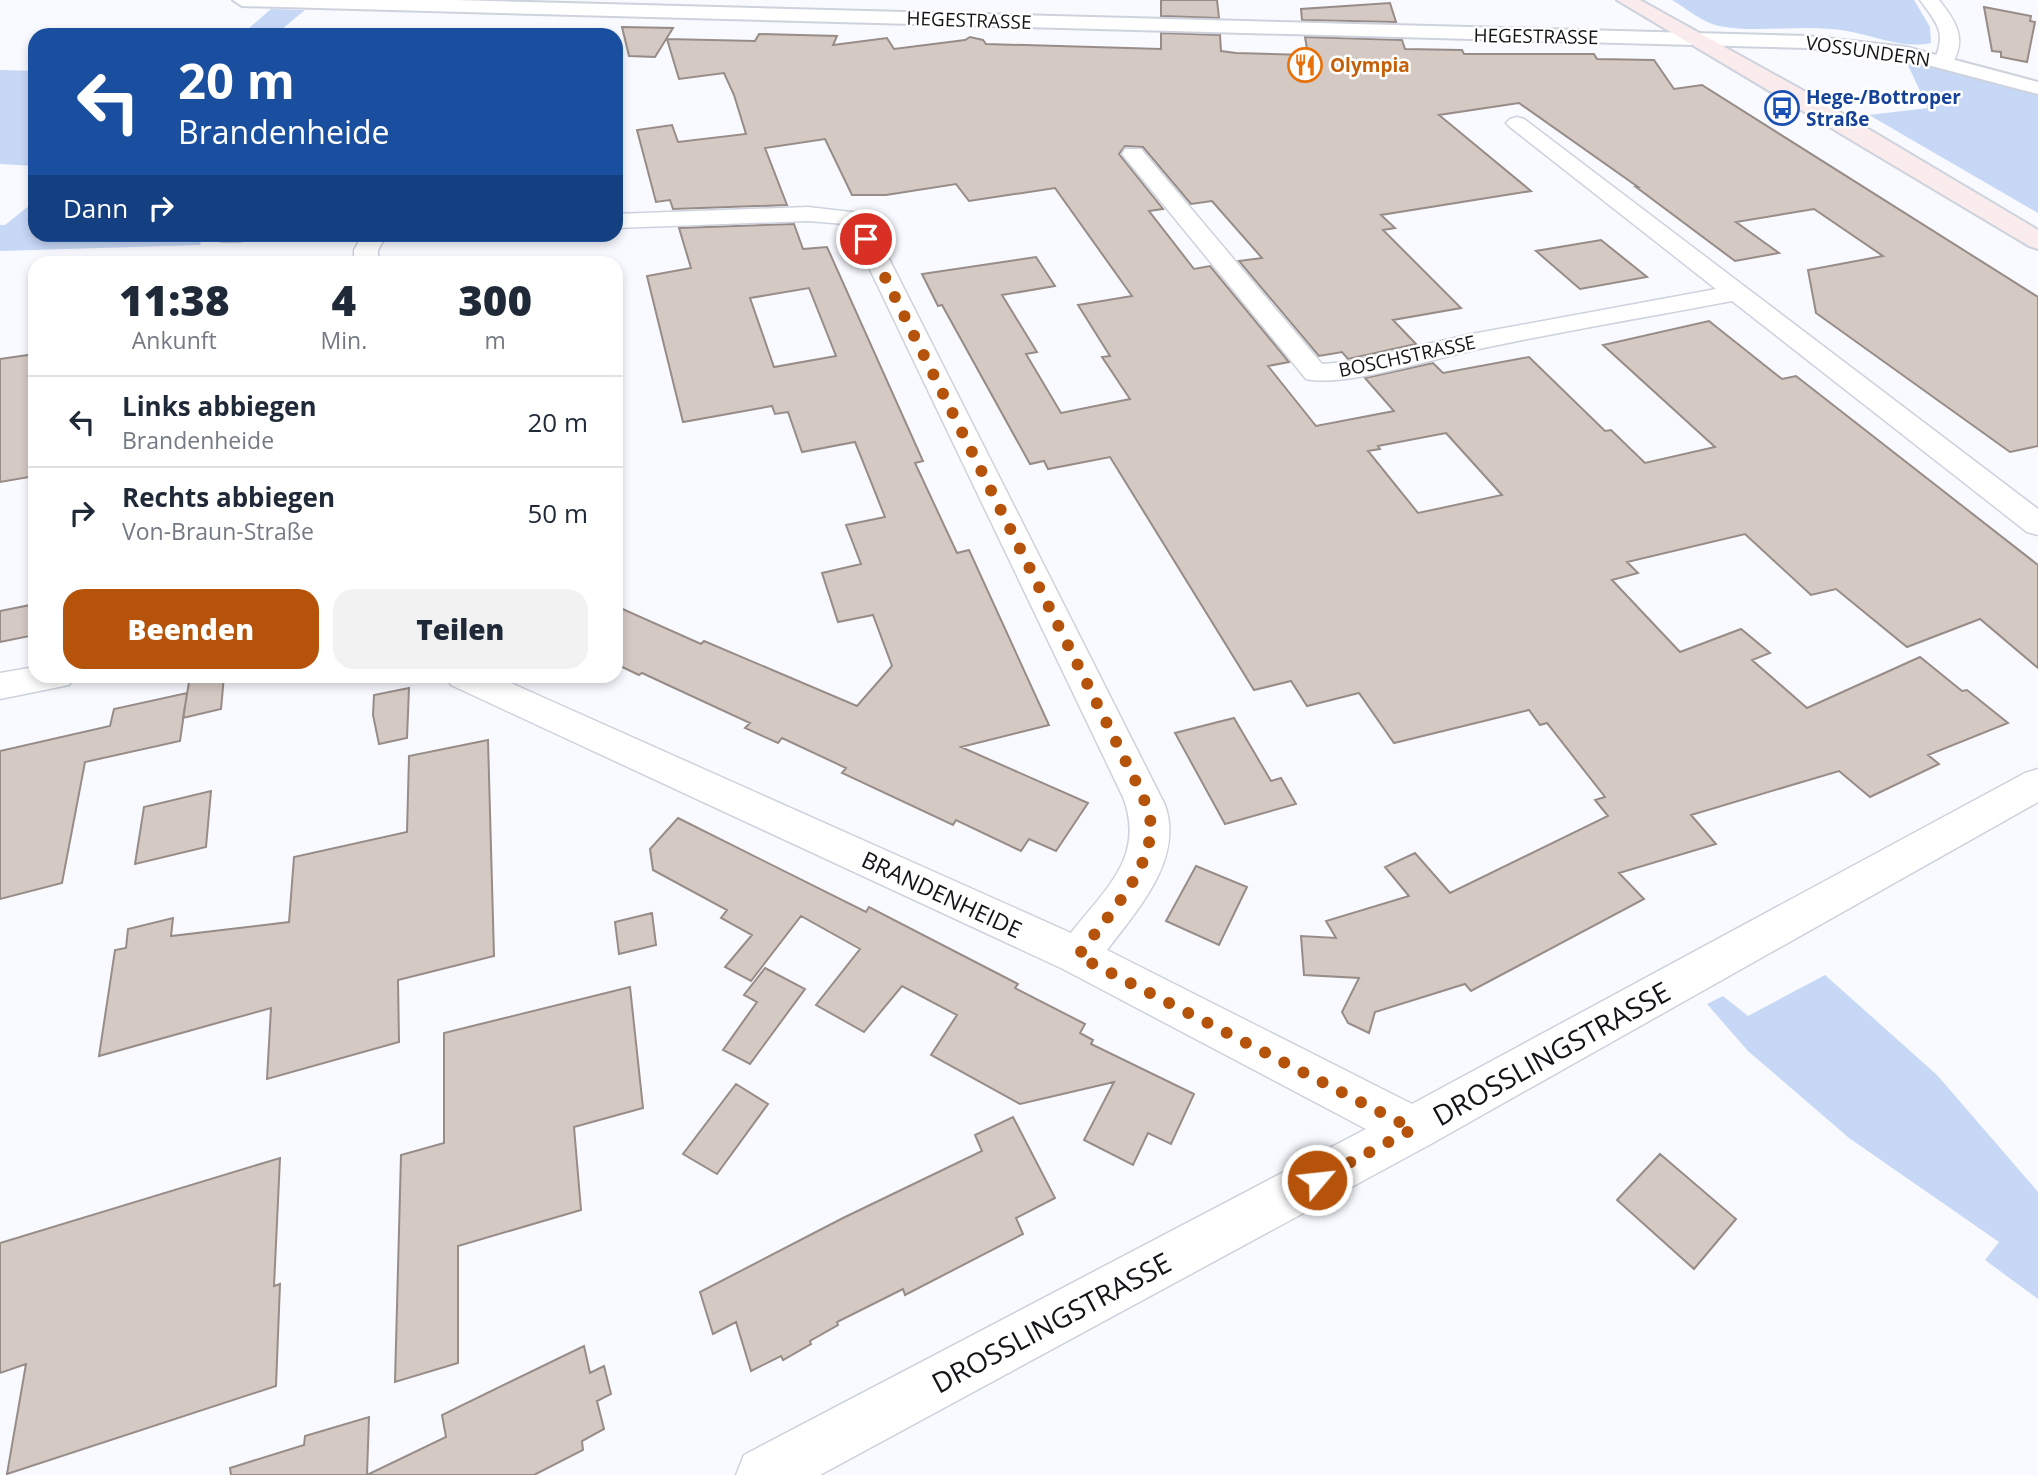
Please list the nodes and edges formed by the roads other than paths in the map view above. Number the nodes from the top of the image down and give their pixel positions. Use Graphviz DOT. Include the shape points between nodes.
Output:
graph roads {
  1 [pos="242,0"];
  2 [pos="1626,0"];
  3 [pos="1929,0"];
  4 [pos="1695,38"];
  5 [pos="1944,61"];
  6 [pos="2038,88"];
  7 [pos="1517,123"];
  8 [pos="1133,154"];
  9 [pos="623,221"];
  10 [pos="2038,241"];
  11 [pos="1736,293"];
  12 [pos="2038,525"];
  13 [pos="28,681"];
  14 [pos="478,683"];
  15 [pos="0,686"];
  16 [pos="2038,785"];
  17 [pos="1078,956"];
  18 [pos="1413,1129"];
  19 [pos="764,1475"];
  1 -- 4 [label="street, HEGESTRASSE"];
  2 -- 4 [label="main road"];
  3 -- 5 [label="street" via="1952,32"];
  4 -- 5 [label="street, VOSSUNDERN" via="1861,46"];
  4 -- 10 [label="main road"];
  5 -- 6 [label="street, VOSSUNDERN"];
  7 -- 11 [label="street"];
  8 -- 11 [label="street, BOSCHSTRASSE" via="1316,373"];
  9 -- 17 [label="street" via="808,214 852,218 860,227 1150,816 1151,845 1140,871"];
  11 -- 12 [label="street"];
  13 -- 15 [label="street"];
  14 -- 17 [label="street, BRANDENHEIDE"];
  16 -- 18 [label="street, DROSSLINGSTRASSE"];
  17 -- 18 [label="street, BRANDENHEIDE"];
  18 -- 19 [label="street, DROSSLINGSTRASSE"];
}
